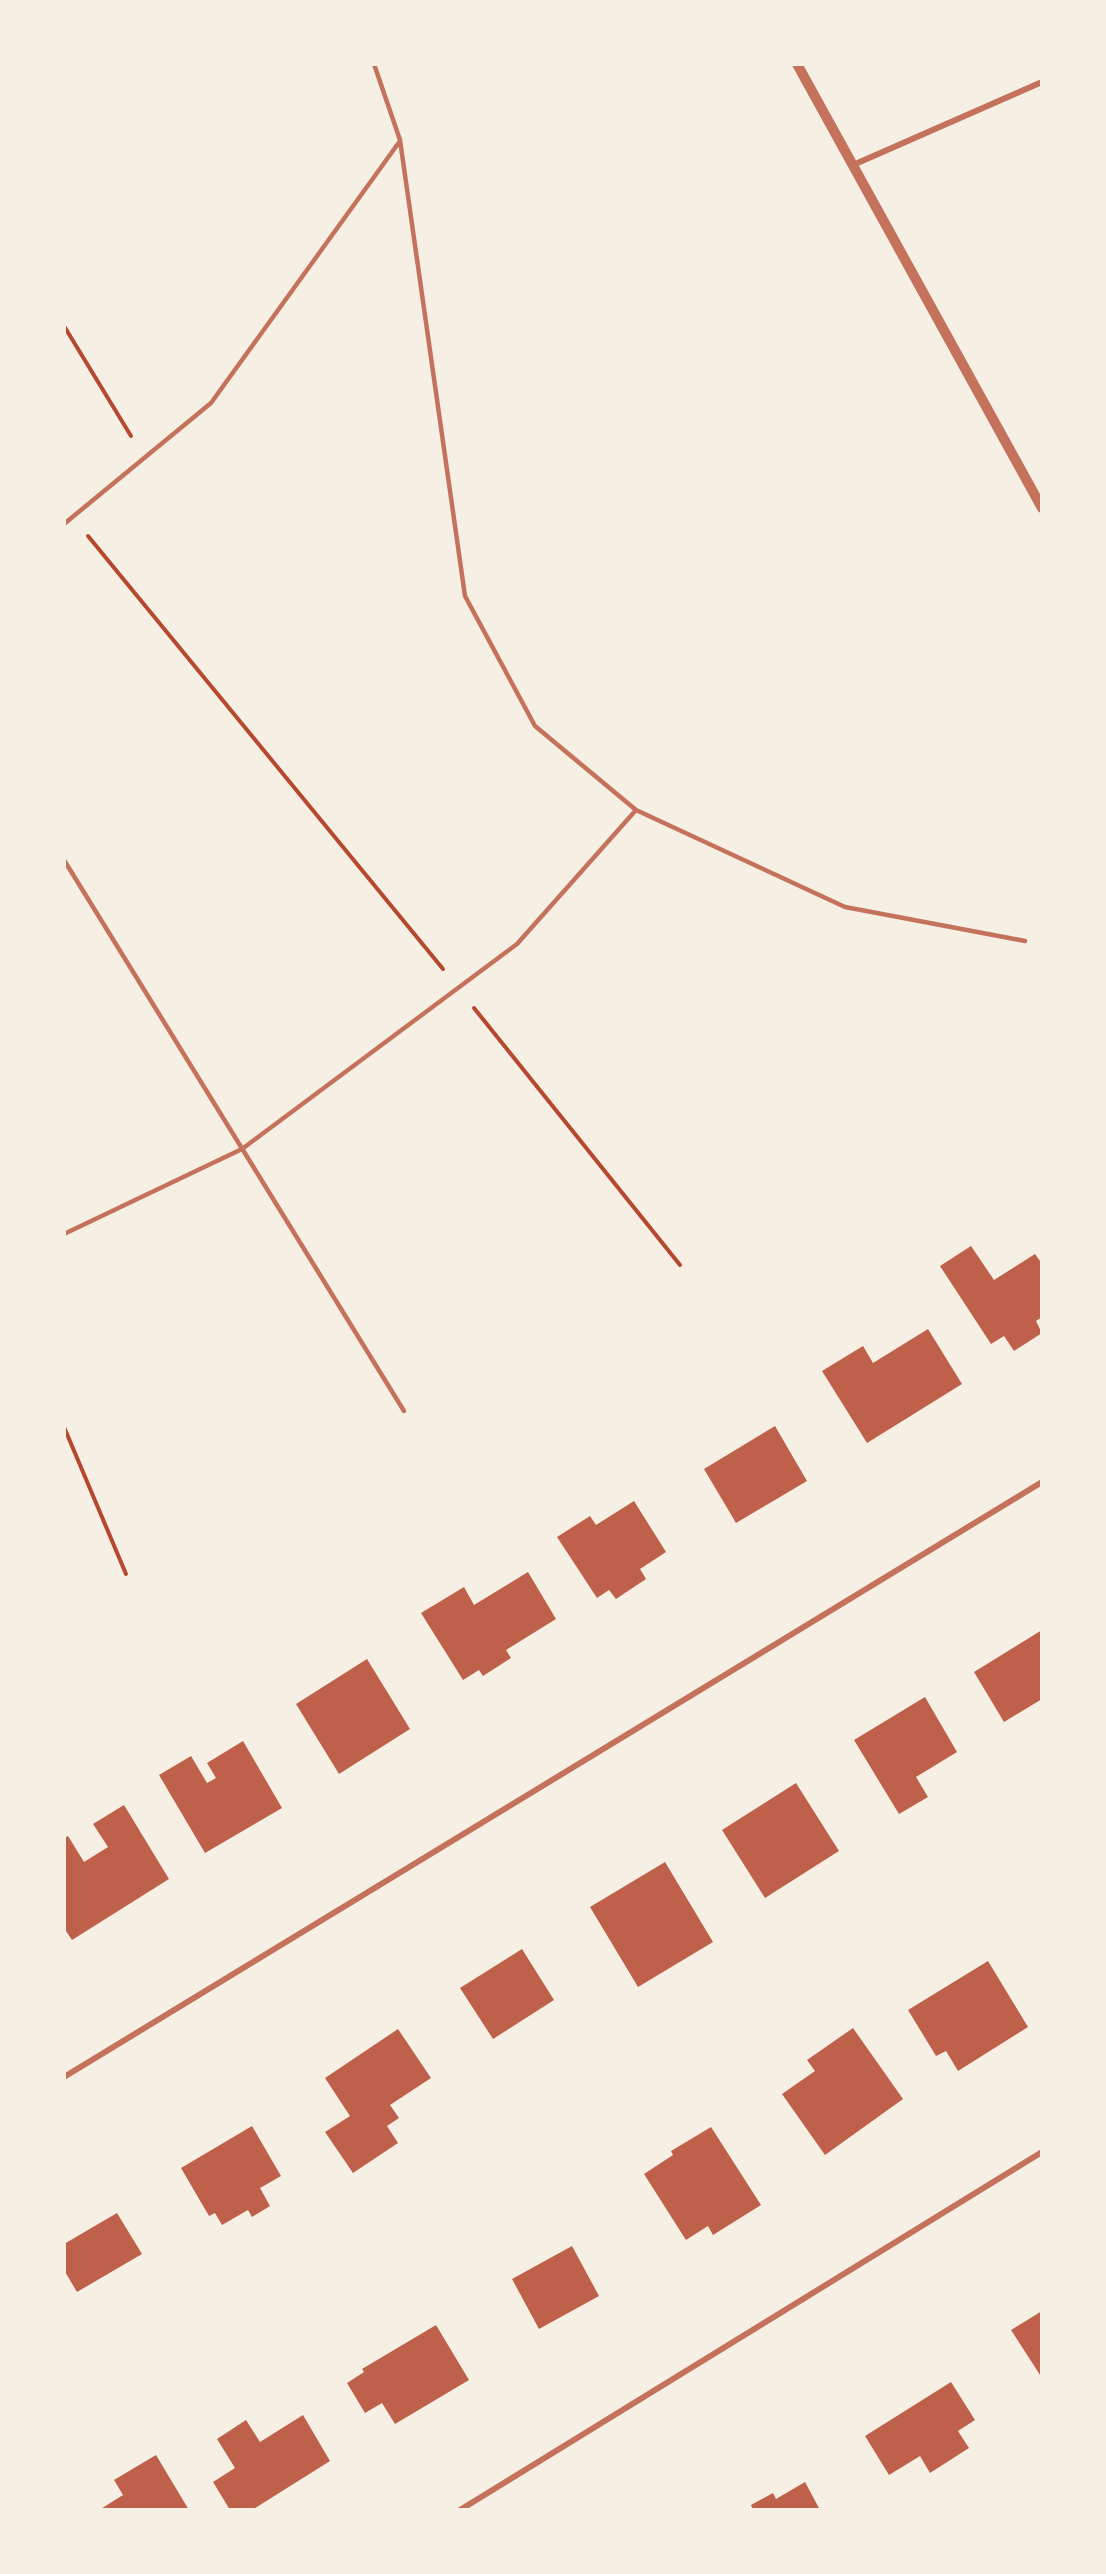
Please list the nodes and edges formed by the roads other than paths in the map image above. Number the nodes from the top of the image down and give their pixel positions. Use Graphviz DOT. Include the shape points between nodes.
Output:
graph roads {
  1 [pos="374,64"];
  2 [pos="797,64"];
  3 [pos="1041,82"];
  4 [pos="400,141"];
  5 [pos="853,165"];
  6 [pos="1041,508"];
  7 [pos="64,524"];
  8 [pos="636,810"];
  9 [pos="64,860"];
  10 [pos="1025,941"];
  11 [pos="242,1149"];
  12 [pos="64,1234"];
  13 [pos="404,1412"];
  14 [pos="1041,1482"];
  15 [pos="64,2077"];
  16 [pos="1041,2152"];
  17 [pos="460,2510"];
  1 -- 4 [label="lane"];
  2 -- 5 [label="street"];
  3 -- 5 [label="street"];
  4 -- 7 [label="lane" via="211,403"];
  4 -- 8 [label="lane" via="465,596 535,726"];
  5 -- 6 [label="street"];
  8 -- 10 [label="lane" via="845,907"];
  8 -- 11 [label="lane" via="517,945"];
  9 -- 11 [label="lane"];
  11 -- 12 [label="lane"];
  11 -- 13 [label="lane"];
  14 -- 15 [label="street"];
  16 -- 17 [label="street"];
}
